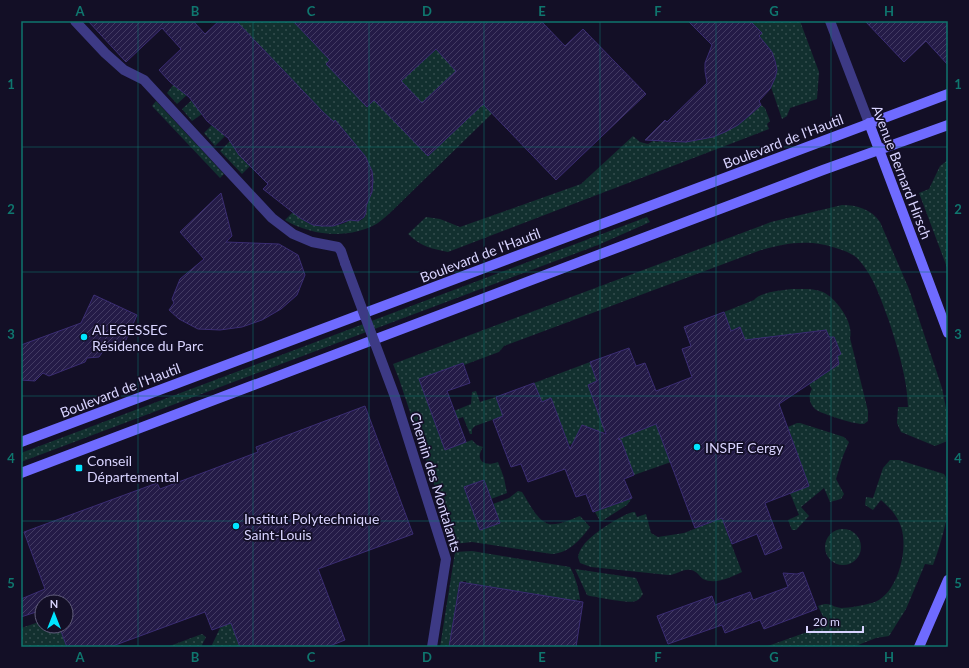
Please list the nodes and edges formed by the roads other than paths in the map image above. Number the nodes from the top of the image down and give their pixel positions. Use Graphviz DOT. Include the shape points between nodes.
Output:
graph roads {
  1 [pos="75,21"];
  2 [pos="830,21"];
  3 [pos="948,94"];
  4 [pos="869,123"];
  5 [pos="948,125"];
  6 [pos="879,150"];
  7 [pos="948,333"];
  8 [pos="21,442"];
  9 [pos="21,473"];
  10 [pos="948,580"];
  11 [pos="432,647"];
  12 [pos="919,647"];
  1 -- 11 [label="street, Chemin des Montalants, bridge" via="124,70 144,80 272,218 293,234 312,242 338,247 341,251 395,397 446,559"];
  2 -- 4 [label="street, Avenue Bernard Hirsch"];
  3 -- 4 [label="main road, Boulevard de l'Hautil"];
  4 -- 6 [label="main road, Avenue Bernard Hirsch"];
  4 -- 8 [label="main road, Boulevard de l'Hautil"];
  5 -- 6 [label="main road"];
  6 -- 7 [label="main road, Avenue Bernard Hirsch"];
  6 -- 9 [label="main road"];
  10 -- 12 [label="main road"];
}
